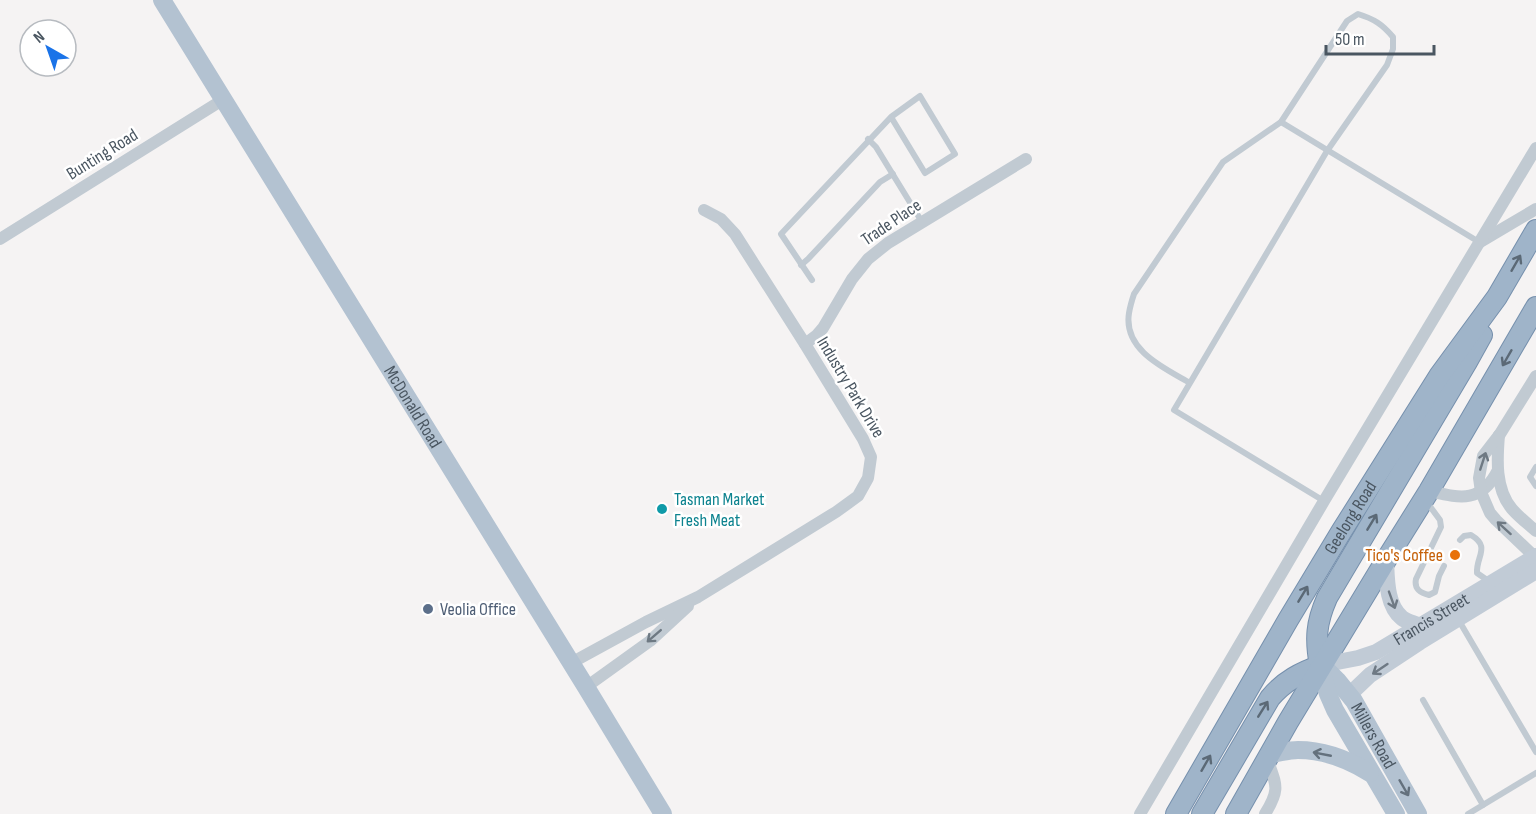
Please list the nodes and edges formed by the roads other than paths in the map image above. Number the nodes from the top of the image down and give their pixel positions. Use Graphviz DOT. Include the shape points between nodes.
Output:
graph roads {
  1 [pos="162,0"];
  2 [pos="224,99"];
  3 [pos="891,117"];
  4 [pos="1281,122"];
  5 [pos="868,140"];
  6 [pos="1536,148"];
  7 [pos="1327,151"];
  8 [pos="1026,159"];
  9 [pos="893,174"];
  10 [pos="1536,209"];
  11 [pos="704,210"];
  12 [pos="922,222"];
  13 [pos="1536,230"];
  14 [pos="0,239"];
  15 [pos="1479,242"];
  16 [pos="801,265"];
  17 [pos="812,280"];
  18 [pos="1497,297"];
  19 [pos="1536,307"];
  20 [pos="805,344"];
  21 [pos="1536,376"];
  22 [pos="1190,383"];
  23 [pos="1500,434"];
  24 [pos="1536,466"];
  25 [pos="1498,470"];
  26 [pos="1536,486"];
  27 [pos="1481,492"];
  28 [pos="1426,495"];
  29 [pos="1324,501"];
  30 [pos="1536,531"];
  31 [pos="1460,540"];
  32 [pos="1386,560"];
  33 [pos="1536,560"];
  34 [pos="1444,566"];
  35 [pos="1491,583"];
  36 [pos="698,597"];
  37 [pos="1454,613"];
  38 [pos="1420,626"];
  39 [pos="571,663"];
  40 [pos="1321,666"];
  41 [pos="586,687"];
  42 [pos="1349,695"];
  43 [pos="1423,700"];
  44 [pos="1536,752"];
  45 [pos="1269,756"];
  46 [pos="1389,763"];
  47 [pos="1536,773"];
  48 [pos="1372,774"];
  49 [pos="1483,805"];
  50 [pos="663,814"];
  51 [pos="1140,814"];
  52 [pos="1176,814"];
  53 [pos="1202,814"];
  54 [pos="1236,814"];
  55 [pos="1265,814"];
  56 [pos="1396,814"];
  57 [pos="1418,814"];
  58 [pos="1468,814"];
  1 -- 2 [label="main road, McDonald Road"];
  2 -- 14 [label="street, Bunting Road"];
  2 -- 39 [label="main road, McDonald Road"];
  3 -- 3 [label="lane" via="920,96 955,154 925,173"];
  3 -- 5 [label="lane"];
  4 -- 7 [label="lane"];
  4 -- 7 [label="lane" via="1347,21 1358,14 1383,25 1393,37 1387,65"];
  4 -- 22 [label="lane" via="1223,162 1134,294 1128,314 1130,332 1138,348"];
  5 -- 9 [label="lane"];
  5 -- 16 [label="lane" via="781,234"];
  6 -- 15 [label="street, Geelong Road"];
  7 -- 15 [label="lane"];
  7 -- 22 [label="lane"];
  8 -- 12 [label="street, Trade Place"];
  9 -- 12 [label="lane"];
  9 -- 16 [label="lane" via="880,182"];
  10 -- 15 [label="street, Geelong Road"];
  11 -- 20 [label="street, Industry Park Drive" via="722,219 735,234"];
  12 -- 20 [label="street, Trade Place" via="868,259 823,328"];
  18 -- 13 [label="highway, Geelong Road, one-way"];
  15 -- 29 [label="street, Geelong Road"];
  16 -- 17 [label="lane"];
  40 -- 18 [label="highway, one-way" via="1317,628 1327,598 1467,362"];
  52 -- 18 [label="highway, Geelong Road, one-way" via="1341,531 1439,376"];
  19 -- 28 [label="highway, one-way"];
  20 -- 36 [label="street, Industry Park Drive" via="863,439 871,457 868,478 858,496 836,512"];
  21 -- 23 [label="street"];
  22 -- 29 [label="lane" via="1174,410"];
  23 -- 25 [label="street"];
  27 -- 23 [label="street, one-way" via="1482,459"];
  24 -- 26 [label="lane" via="1530,477"];
  25 -- 27 [label="street"];
  25 -- 30 [label="street" via="1506,501"];
  27 -- 28 [label="street" via="1464,497"];
  33 -- 27 [label="street, one-way" via="1496,520"];
  28 -- 32 [label="highway"];
  28 -- 34 [label="lane" via="1441,527 1416,579 1420,592 1435,592"];
  29 -- 51 [label="street, Geelong Road"];
  31 -- 35 [label="lane" via="1471,535 1479,542 1482,551 1477,573"];
  32 -- 38 [label="main road, one-way" via="1388,591 1394,607 1403,619"];
  32 -- 40 [label="highway"];
  33 -- 35 [label="main road, Francis Street"];
  33 -- 37 [label="main road"];
  35 -- 37 [label="main road, Francis Street"];
  36 -- 39 [label="street, Industry Park Drive"];
  36 -- 41 [label="street, Industry Park Drive, one-way" via="650,641"];
  37 -- 38 [label="main road, Francis Street"];
  37 -- 42 [label="main road, one-way"];
  37 -- 44 [label="lane"];
  38 -- 40 [label="main road, Francis Street" via="1376,652"];
  39 -- 41 [label="main road, McDonald Road"];
  40 -- 42 [label="main road, Millers Road"];
  40 -- 45 [label="highway"];
  40 -- 48 [label="main road, Millers Road" via="1335,710"];
  53 -- 40 [label="highway, one-way" via="1270,699 1292,678"];
  41 -- 50 [label="main road, McDonald Road"];
  42 -- 46 [label="main road, Millers Road"];
  43 -- 49 [label="lane"];
  48 -- 45 [label="main road, one-way" via="1330,755 1298,750"];
  45 -- 54 [label="highway"];
  45 -- 55 [label="street" via="1276,789"];
  46 -- 48 [label="main road"];
  46 -- 57 [label="main road, Millers Road, one-way"];
  47 -- 49 [label="lane"];
  48 -- 56 [label="main road, Millers Road"];
  49 -- 58 [label="lane"];
}
